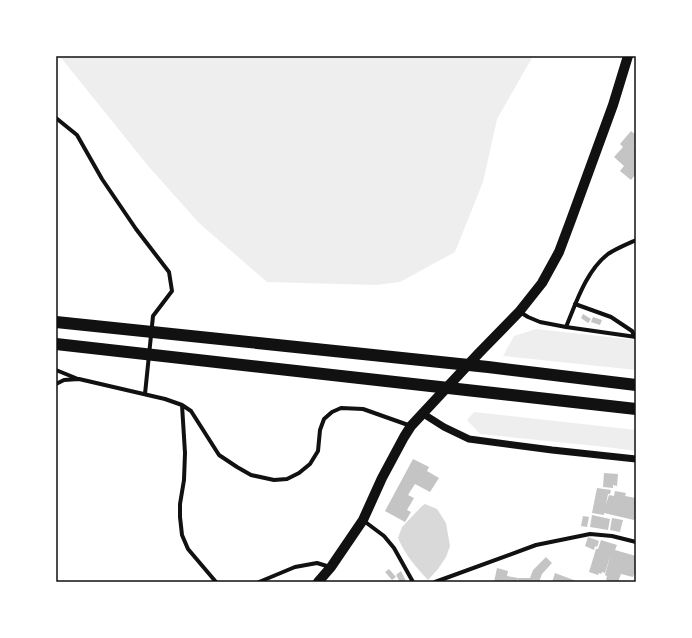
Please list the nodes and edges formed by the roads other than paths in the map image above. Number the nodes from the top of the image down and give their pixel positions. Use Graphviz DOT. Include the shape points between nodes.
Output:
graph roads {
  1 [pos="628,56"];
  2 [pos="56,118"];
  3 [pos="636,240"];
  4 [pos="575,304"];
  5 [pos="519,312"];
  6 [pos="56,322"];
  7 [pos="566,327"];
  8 [pos="636,337"];
  9 [pos="56,344"];
  10 [pos="56,350"];
  11 [pos="118,351"];
  12 [pos="56,370"];
  13 [pos="79,379"];
  14 [pos="56,384"];
  15 [pos="636,385"];
  16 [pos="145,394"];
  17 [pos="182,405"];
  18 [pos="636,409"];
  19 [pos="422,413"];
  20 [pos="411,426"];
  21 [pos="636,460"];
  22 [pos="363,520"];
  23 [pos="636,542"];
  24 [pos="331,567"];
  25 [pos="216,582"];
  26 [pos="259,582"];
  27 [pos="318,582"];
  28 [pos="412,582"];
  29 [pos="435,582"];
  1 -- 5 [label="main road" via="613,105 559,252 542,283"];
  2 -- 16 [label="street" via="77,135 102,179 169,272 172,291 153,316"];
  3 -- 4 [label="street" via="608,254 593,270"];
  4 -- 7 [label="street"];
  4 -- 8 [label="street" via="611,317 632,331"];
  5 -- 7 [label="street" via="540,322"];
  5 -- 19 [label="main road"];
  6 -- 15 [label="highway"];
  7 -- 8 [label="street"];
  9 -- 11 [label="highway"];
  10 -- 11 [label="highway"];
  11 -- 18 [label="highway"];
  12 -- 13 [label="street"];
  13 -- 14 [label="street" via="64,380"];
  13 -- 16 [label="street"];
  16 -- 17 [label="street"];
  17 -- 20 [label="street" via="191,411 219,455 251,475 274,480 287,479 310,464 318,451 324,419 341,408 363,409"];
  17 -- 25 [label="street" via="185,453 180,504 182,535 188,550"];
  19 -- 20 [label="main road"];
  19 -- 21 [label="street" via="469,439"];
  20 -- 22 [label="main road" via="382,478"];
  22 -- 24 [label="main road"];
  22 -- 28 [label="street" via="384,536 394,548"];
  23 -- 29 [label="street" via="590,534 536,545"];
  24 -- 26 [label="street" via="317,563 295,567"];
  24 -- 27 [label="main road"];
}
